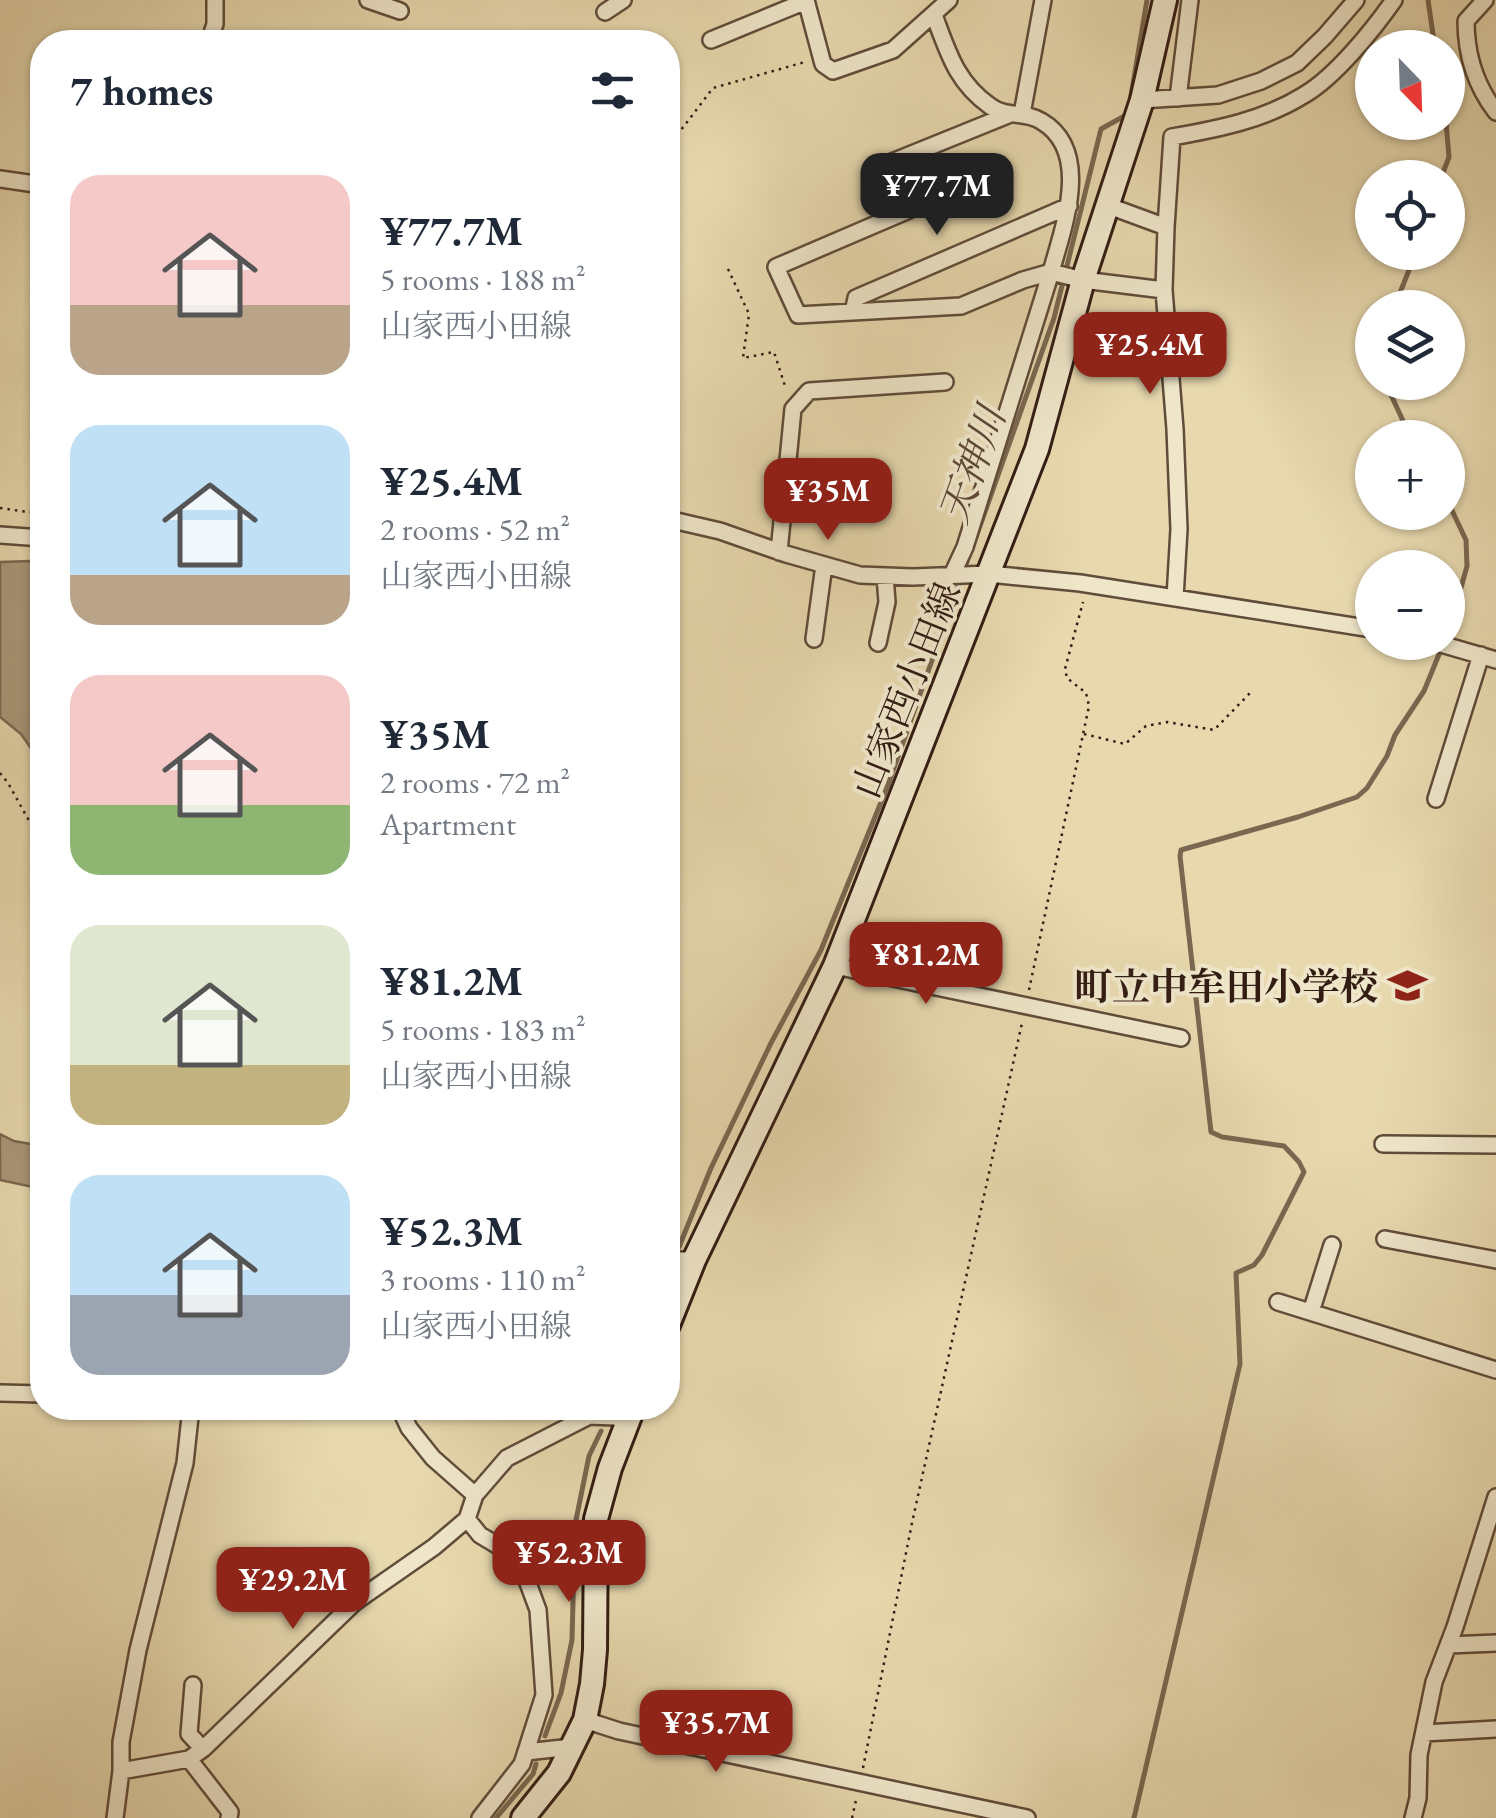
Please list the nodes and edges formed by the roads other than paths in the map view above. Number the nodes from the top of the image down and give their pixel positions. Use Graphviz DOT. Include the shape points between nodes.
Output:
graph roads {
  1 [pos="215,0"];
  2 [pos="368,0"];
  3 [pos="623,0"];
  4 [pos="806,0"];
  5 [pos="949,0"];
  6 [pos="1043,0"];
  7 [pos="1165,0"];
  8 [pos="1190,0"];
  9 [pos="1356,0"];
  10 [pos="1394,0"];
  11 [pos="1485,0"];
  12 [pos="400,10"];
  13 [pos="605,12"];
  14 [pos="934,15"];
  15 [pos="214,30"];
  16 [pos="711,40"];
  17 [pos="1178,98"];
  18 [pos="1142,100"];
  19 [pos="1496,112"];
  20 [pos="1015,114"];
  21 [pos="0,180"];
  22 [pos="30,183"];
  23 [pos="1069,206"];
  24 [pos="1108,206"];
  25 [pos="1166,226"];
  26 [pos="1051,272"];
  27 [pos="1083,280"];
  28 [pos="1164,290"];
  29 [pos="853,312"];
  30 [pos="945,382"];
  31 [pos="680,522"];
  32 [pos="0,535"];
  33 [pos="30,537"];
  34 [pos="780,552"];
  35 [pos="824,565"];
  36 [pos="989,574"];
  37 [pos="952,575"];
  38 [pos="886,576"];
  39 [pos="1175,598"];
  40 [pos="1355,626"];
  41 [pos="814,639"];
  42 [pos="878,642"];
  43 [pos="1488,658"];
  44 [pos="1436,799"];
  45 [pos="835,966"];
  46 [pos="1181,1038"];
  47 [pos="1383,1144"];
  48 [pos="1496,1145"];
  49 [pos="1385,1239"];
  50 [pos="1332,1245"];
  51 [pos="680,1260"];
  52 [pos="694,1260"];
  53 [pos="1496,1260"];
  54 [pos="680,1295"];
  55 [pos="1278,1302"];
  56 [pos="1311,1312"];
  57 [pos="1496,1370"];
  58 [pos="0,1393"];
  59 [pos="30,1394"];
  60 [pos="190,1420"];
  61 [pos="406,1420"];
  62 [pos="581,1420"];
  63 [pos="628,1420"];
  64 [pos="475,1495"];
  65 [pos="1496,1496"];
  66 [pos="467,1519"];
  67 [pos="1489,1540"];
  68 [pos="1496,1643"];
  69 [pos="1448,1645"];
  70 [pos="193,1685"];
  71 [pos="585,1720"];
  72 [pos="1496,1729"];
  73 [pos="1424,1733"];
  74 [pos="572,1747"];
  75 [pos="203,1748"];
  76 [pos="526,1752"];
  77 [pos="189,1759"];
  78 [pos="120,1772"];
  79 [pos="115,1818"];
  80 [pos="229,1818"];
  81 [pos="480,1818"];
  82 [pos="523,1818"];
  83 [pos="1026,1818"];
  84 [pos="1413,1818"];
  1 -- 15 [label="street"];
  2 -- 12 [label="street"];
  3 -- 13 [label="street"];
  4 -- 14 [label="street" via="823,64 833,71 893,50"];
  4 -- 16 [label="street"];
  5 -- 14 [label="street"];
  6 -- 20 [label="street"];
  7 -- 18 [label="main road, 山家西小田線"];
  8 -- 17 [label="street"];
  9 -- 17 [label="street" via="1297,62 1218,95"];
  10 -- 25 [label="street" via="1332,74 1304,95 1218,130 1172,137"];
  11 -- 19 [label="street" via="1466,21 1466,36 1475,77"];
  14 -- 20 [label="street" via="960,79 991,108"];
  17 -- 18 [label="street"];
  18 -- 24 [label="main road, 山家西小田線"];
  20 -- 23 [label="street" via="1042,121 1062,140 1072,176"];
  20 -- 29 [label="street" via="887,164 909,210 776,267 798,315"];
  21 -- 22 [label="street"];
  23 -- 26 [label="street"];
  23 -- 29 [label="street" via="856,298"];
  24 -- 25 [label="street"];
  24 -- 27 [label="main road, 山家西小田線"];
  25 -- 28 [label="street"];
  26 -- 27 [label="street"];
  26 -- 29 [label="street" via="961,306"];
  26 -- 37 [label="street"];
  27 -- 28 [label="street"];
  27 -- 36 [label="main road, 山家西小田線" via="1036,449"];
  28 -- 39 [label="street" via="1179,530"];
  30 -- 34 [label="street" via="809,391 793,409"];
  31 -- 34 [label="street"];
  32 -- 33 [label="street"];
  34 -- 35 [label="street"];
  35 -- 38 [label="street"];
  35 -- 41 [label="street"];
  36 -- 37 [label="street"];
  36 -- 39 [label="street"];
  36 -- 45 [label="main road, 山家西小田線"];
  37 -- 38 [label="street"];
  38 -- 42 [label="street"];
  39 -- 40 [label="street"];
  43 -- 44 [label="street"];
  45 -- 46 [label="street"];
  45 -- 52 [label="main road, 山家西小田線"];
  47 -- 48 [label="street"];
  49 -- 53 [label="street"];
  50 -- 56 [label="street"];
  51 -- 52 [label="street"];
  52 -- 54 [label="main road, 山家西小田線"];
  55 -- 56 [label="street"];
  56 -- 57 [label="street"];
  58 -- 59 [label="street"];
  60 -- 78 [label="street" via="138,1650"];
  61 -- 64 [label="street" via="433,1458"];
  62 -- 64 [label="street" via="507,1458"];
  63 -- 71 [label="main road" via="596,1519 595,1650"];
  64 -- 66 [label="street"];
  65 -- 67 [label="street"];
  66 -- 75 [label="street" via="356,1602"];
  66 -- 76 [label="street" via="522,1566 538,1610 544,1695"];
  67 -- 69 [label="street"];
  68 -- 69 [label="street"];
  69 -- 73 [label="street"];
  70 -- 75 [label="street" via="189,1734"];
  71 -- 74 [label="main road"];
  71 -- 83 [label="street"];
  72 -- 73 [label="street"];
  73 -- 84 [label="street"];
  74 -- 76 [label="street"];
  74 -- 82 [label="main road"];
  75 -- 77 [label="street"];
  76 -- 81 [label="street"];
  77 -- 78 [label="street"];
  77 -- 80 [label="street"];
  78 -- 79 [label="street"];
}
